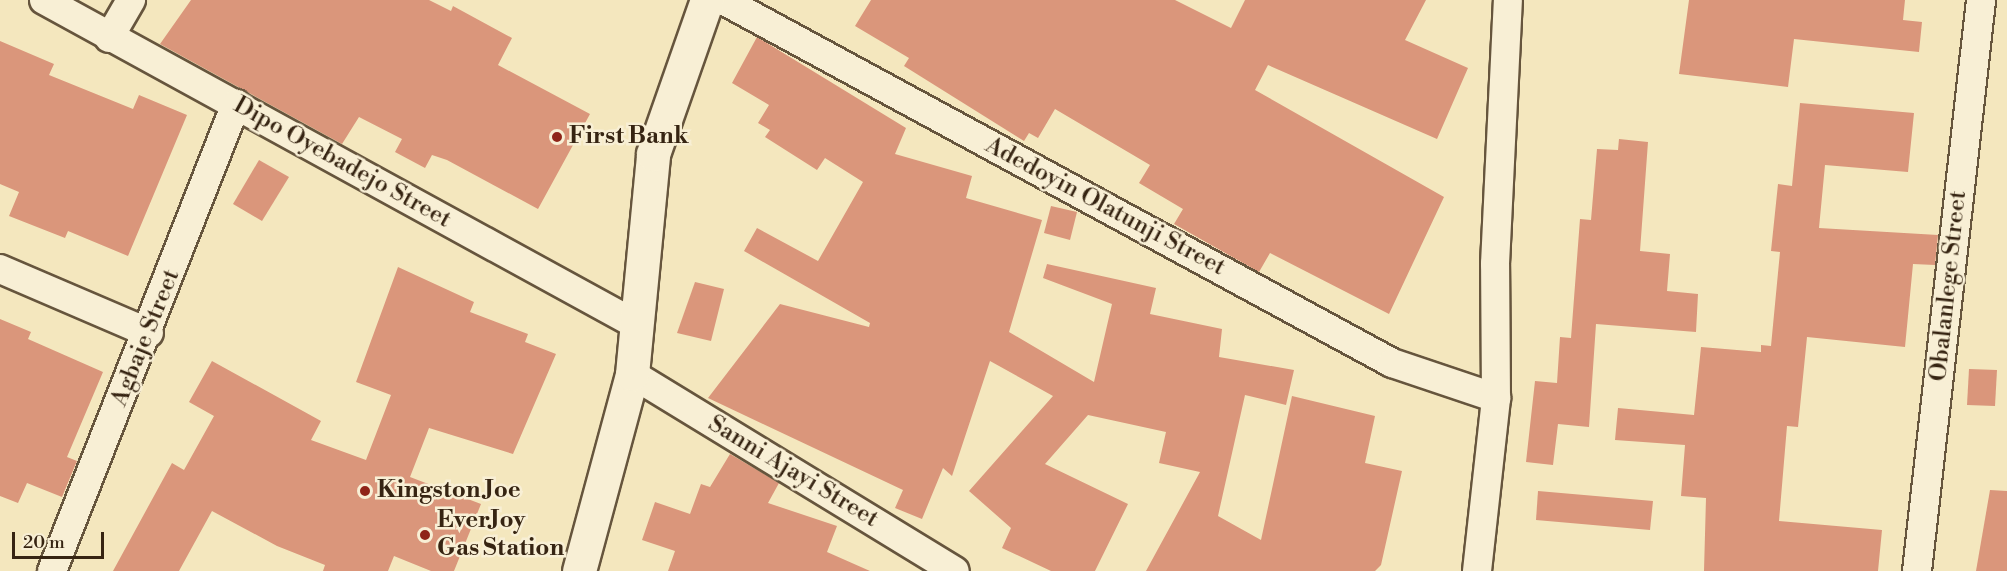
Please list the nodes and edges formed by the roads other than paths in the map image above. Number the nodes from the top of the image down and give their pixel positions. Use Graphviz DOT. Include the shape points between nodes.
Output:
graph roads {
  1 [pos="44,0"];
  2 [pos="131,0"];
  3 [pos="707,0"];
  4 [pos="723,0"];
  5 [pos="1981,0"];
  6 [pos="1504,2"];
  7 [pos="110,38"];
  8 [pos="236,104"];
  9 [pos="0,269"];
  10 [pos="639,326"];
  11 [pos="149,333"];
  12 [pos="632,374"];
  13 [pos="1496,398"];
  14 [pos="52,571"];
  15 [pos="579,571"];
  16 [pos="955,571"];
  17 [pos="1477,571"];
  18 [pos="1917,571"];
  1 -- 7 [label="street, Dipo Oyebadejo Street"];
  2 -- 7 [label="street"];
  3 -- 10 [label="main road" via="653,154"];
  4 -- 13 [label="street, Adedoyin Olatunji Street" via="1392,363"];
  5 -- 18 [label="street, Obalanlege Street"];
  6 -- 13 [label="street" via="1495,264"];
  7 -- 8 [label="street, Dipo Oyebadejo Street"];
  8 -- 10 [label="street, Dipo Oyebadejo Street"];
  8 -- 11 [label="street, Agbaje Street"];
  9 -- 11 [label="street"];
  10 -- 12 [label="main road"];
  11 -- 14 [label="street, Agbaje Street"];
  12 -- 15 [label="main road"];
  12 -- 16 [label="street, Sanni Ajayi Street"];
  13 -- 17 [label="street"];
}
